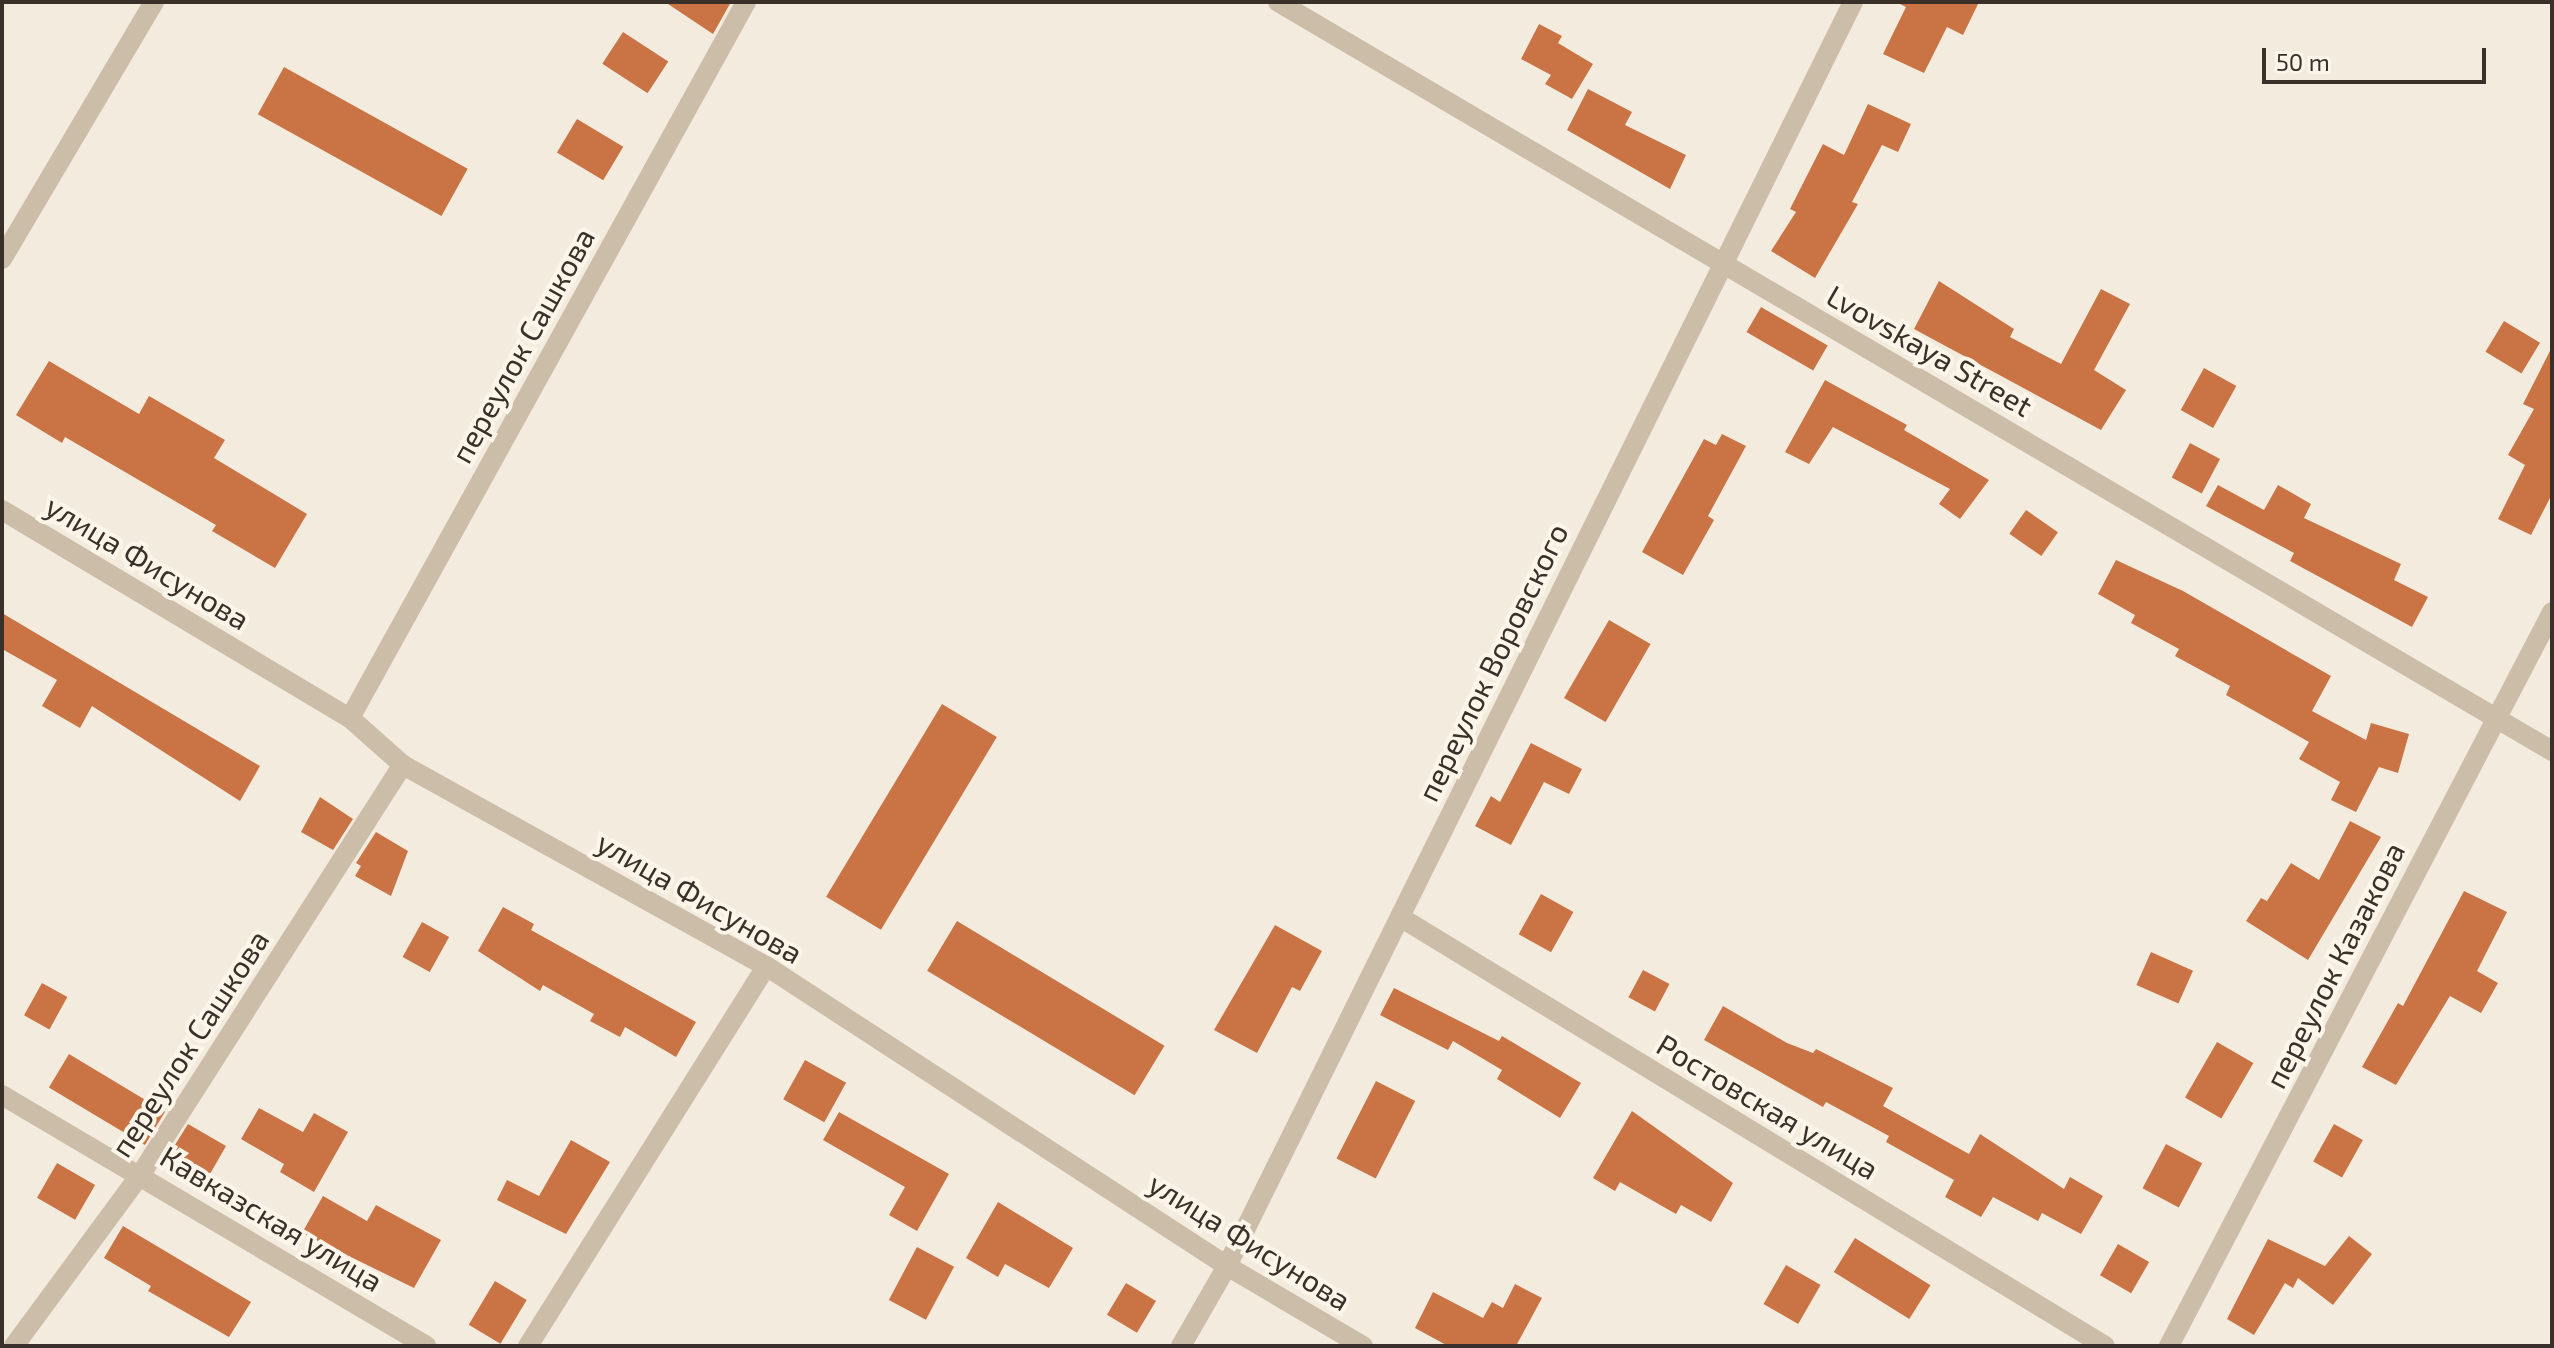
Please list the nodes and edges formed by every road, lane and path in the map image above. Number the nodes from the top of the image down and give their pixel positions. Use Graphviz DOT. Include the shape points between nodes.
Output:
graph roads {
  1 [pos="154,2"];
  2 [pos="746,2"];
  3 [pos="1278,2"];
  4 [pos="1853,2"];
  5 [pos="2,259"];
  6 [pos="1722,263"];
  7 [pos="2,510"];
  8 [pos="2552,612"];
  9 [pos="350,718"];
  10 [pos="2496,718"];
  11 [pos="2552,751"];
  12 [pos="403,765"];
  13 [pos="1400,917"];
  14 [pos="766,966"];
  15 [pos="2,1095"];
  16 [pos="141,1174"];
  17 [pos="1227,1266"];
  18 [pos="14,1346"];
  19 [pos="426,1346"];
  20 [pos="528,1346"];
  21 [pos="1181,1346"];
  22 [pos="1363,1346"];
  23 [pos="2105,1346"];
  24 [pos="2169,1346"];
  1 -- 5 [label="street"];
  2 -- 9 [label="street, переулок Сашкова"];
  3 -- 6 [label="street, Lvovskaya Street"];
  4 -- 6 [label="street, переулок Воровского"];
  6 -- 10 [label="street, Lvovskaya Street"];
  6 -- 13 [label="street, переулок Воровского"];
  7 -- 9 [label="street, улица Фисунова"];
  8 -- 10 [label="street, переулок Казакова"];
  9 -- 12 [label="street, улица Фисунова"];
  10 -- 11 [label="street, Lvovskaya Street"];
  10 -- 24 [label="street, переулок Казакова"];
  12 -- 14 [label="street, улица Фисунова"];
  12 -- 16 [label="street, переулок Сашкова"];
  13 -- 17 [label="street, переулок Воровского"];
  13 -- 23 [label="street, Ростовская улица"];
  14 -- 17 [label="street, улица Фисунова"];
  14 -- 20 [label="street"];
  15 -- 16 [label="street, Кавказская улица"];
  16 -- 18 [label="street, переулок Сашкова"];
  16 -- 19 [label="street, Кавказская улица"];
  17 -- 21 [label="street, переулок Воровского"];
  17 -- 22 [label="street, улица Фисунова"];
}
